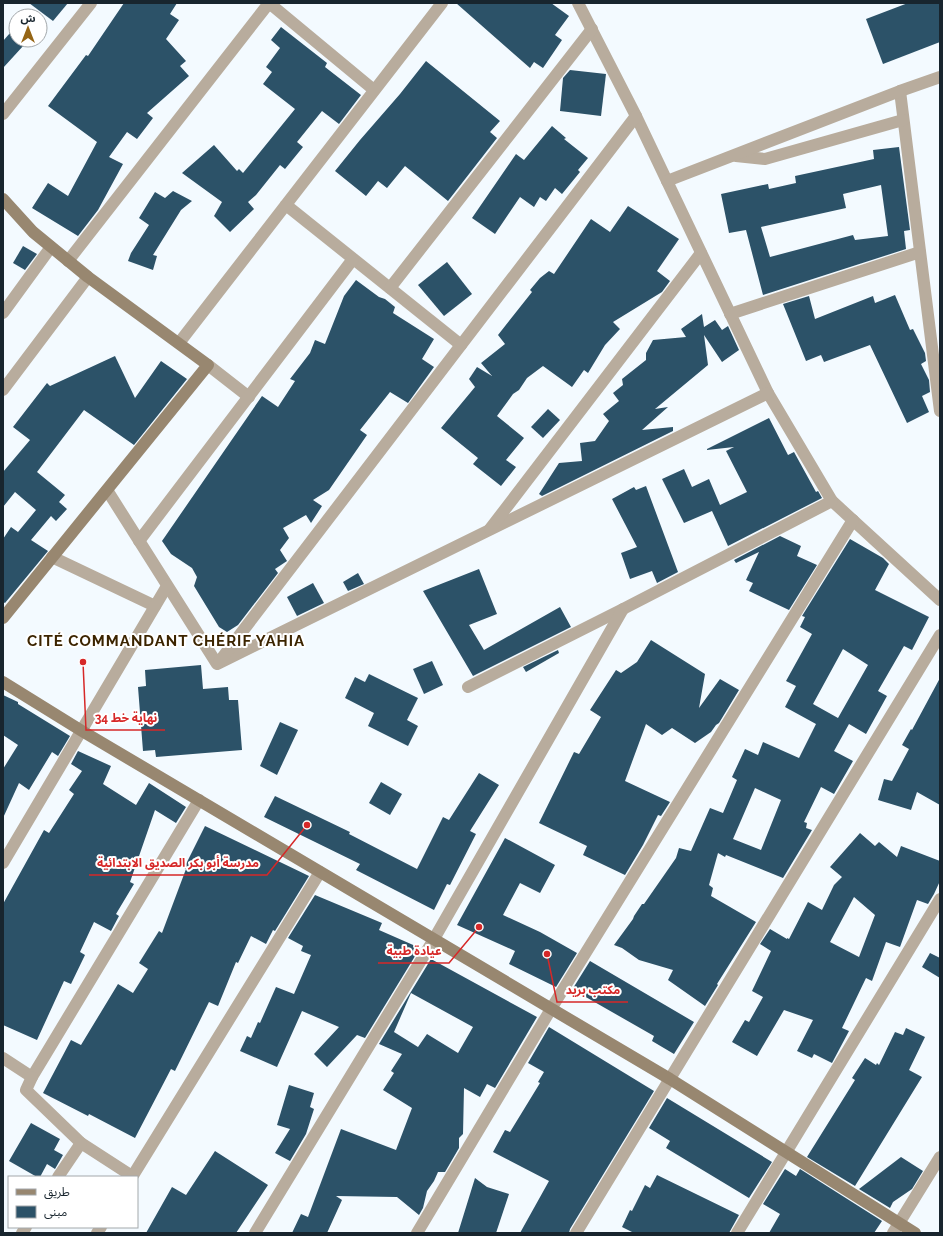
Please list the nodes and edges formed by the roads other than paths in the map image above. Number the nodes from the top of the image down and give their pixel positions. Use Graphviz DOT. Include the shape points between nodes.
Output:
graph roads {
  1 [pos="91,3"];
  2 [pos="442,3"];
  3 [pos="578,3"];
  4 [pos="592,30"];
  5 [pos="940,78"];
  6 [pos="374,90"];
  7 [pos="900,91"];
  8 [pos="3,114"];
  9 [pos="636,116"];
  10 [pos="903,120"];
  11 [pos="734,156"];
  12 [pos="667,181"];
  13 [pos="3,199"];
  14 [pos="286,205"];
  15 [pos="51,247"];
  16 [pos="920,252"];
  17 [pos="701,253"];
  18 [pos="353,259"];
  19 [pos="68,261"];
  20 [pos="88,277"];
  21 [pos="390,288"];
  22 [pos="3,313"];
  23 [pos="730,314"];
  24 [pos="179,342"];
  25 [pos="461,345"];
  26 [pos="208,364"];
  27 [pos="3,390"];
  28 [pos="768,393"];
  29 [pos="249,397"];
  30 [pos="940,411"];
  31 [pos="107,490"];
  32 [pos="832,501"];
  33 [pos="853,520"];
  34 [pos="488,531"];
  35 [pos="139,541"];
  36 [pos="52,557"];
  37 [pos="167,586"];
  38 [pos="940,600"];
  39 [pos="155,606"];
  40 [pos="623,609"];
  41 [pos="3,618"];
  42 [pos="940,635"];
  43 [pos="217,664"];
  44 [pos="3,682"];
  45 [pos="468,687"];
  46 [pos="82,731"];
  47 [pos="199,800"];
  48 [pos="3,863"];
  49 [pos="320,872"];
  50 [pos="940,899"];
  51 [pos="434,939"];
  52 [pos="551,1009"];
  53 [pos="3,1058"];
  54 [pos="32,1077"];
  55 [pos="670,1079"];
  56 [pos="81,1143"];
  57 [pos="786,1153"];
  58 [pos="940,1157"];
  59 [pos="59,1176"];
  60 [pos="130,1176"];
  61 [pos="133,1176"];
  62 [pos="896,1228"];
  63 [pos="255,1233"];
  64 [pos="416,1233"];
  65 [pos="576,1233"];
  66 [pos="737,1233"];
  67 [pos="915,1233"];
  1 -- 8 [label="street"];
  2 -- 6 [label="street"];
  3 -- 4 [label="street"];
  4 -- 9 [label="street"];
  4 -- 21 [label="street"];
  5 -- 7 [label="street"];
  6 -- 14 [label="street"];
  6 -- 19 [label="street" via="268,3"];
  7 -- 10 [label="street"];
  7 -- 11 [label="street"];
  9 -- 12 [label="street"];
  9 -- 25 [label="street"];
  10 -- 11 [label="street" via="765,159"];
  10 -- 16 [label="street"];
  11 -- 12 [label="street"];
  12 -- 17 [label="street"];
  13 -- 15 [label="street" via="33,232"];
  14 -- 18 [label="street"];
  14 -- 24 [label="street"];
  15 -- 19 [label="street"];
  15 -- 22 [label="street"];
  16 -- 23 [label="street"];
  16 -- 30 [label="street"];
  17 -- 23 [label="street"];
  17 -- 34 [label="street"];
  18 -- 21 [label="street"];
  18 -- 29 [label="street"];
  19 -- 20 [label="street"];
  20 -- 24 [label="street"];
  20 -- 27 [label="street"];
  21 -- 25 [label="street"];
  23 -- 28 [label="street"];
  24 -- 26 [label="street"];
  25 -- 43 [label="street"];
  26 -- 29 [label="street"];
  26 -- 31 [label="street"];
  28 -- 32 [label="street"];
  28 -- 34 [label="street"];
  29 -- 35 [label="street"];
  31 -- 35 [label="street"];
  31 -- 36 [label="street"];
  32 -- 33 [label="street"];
  32 -- 40 [label="street"];
  33 -- 38 [label="street"];
  33 -- 52 [label="street"];
  34 -- 43 [label="street"];
  35 -- 37 [label="street"];
  36 -- 39 [label="street"];
  36 -- 41 [label="street"];
  37 -- 39 [label="street"];
  37 -- 43 [label="street"];
  39 -- 46 [label="street"];
  40 -- 45 [label="street"];
  40 -- 51 [label="street"];
  42 -- 55 [label="street"];
  44 -- 46 [label="street"];
  46 -- 47 [label="street"];
  46 -- 48 [label="street"];
  47 -- 49 [label="street"];
  47 -- 54 [label="street"];
  49 -- 51 [label="street"];
  49 -- 61 [label="street"];
  50 -- 57 [label="street"];
  51 -- 52 [label="street"];
  51 -- 63 [label="street"];
  52 -- 55 [label="street"];
  52 -- 64 [label="street"];
  53 -- 54 [label="street"];
  54 -- 56 [label="street" via="26,1090"];
  55 -- 57 [label="street"];
  55 -- 65 [label="street"];
  56 -- 59 [label="street"];
  56 -- 60 [label="street"];
  57 -- 62 [label="street"];
  57 -- 66 [label="street"];
  58 -- 62 [label="street"];
  62 -- 67 [label="street"];
}
